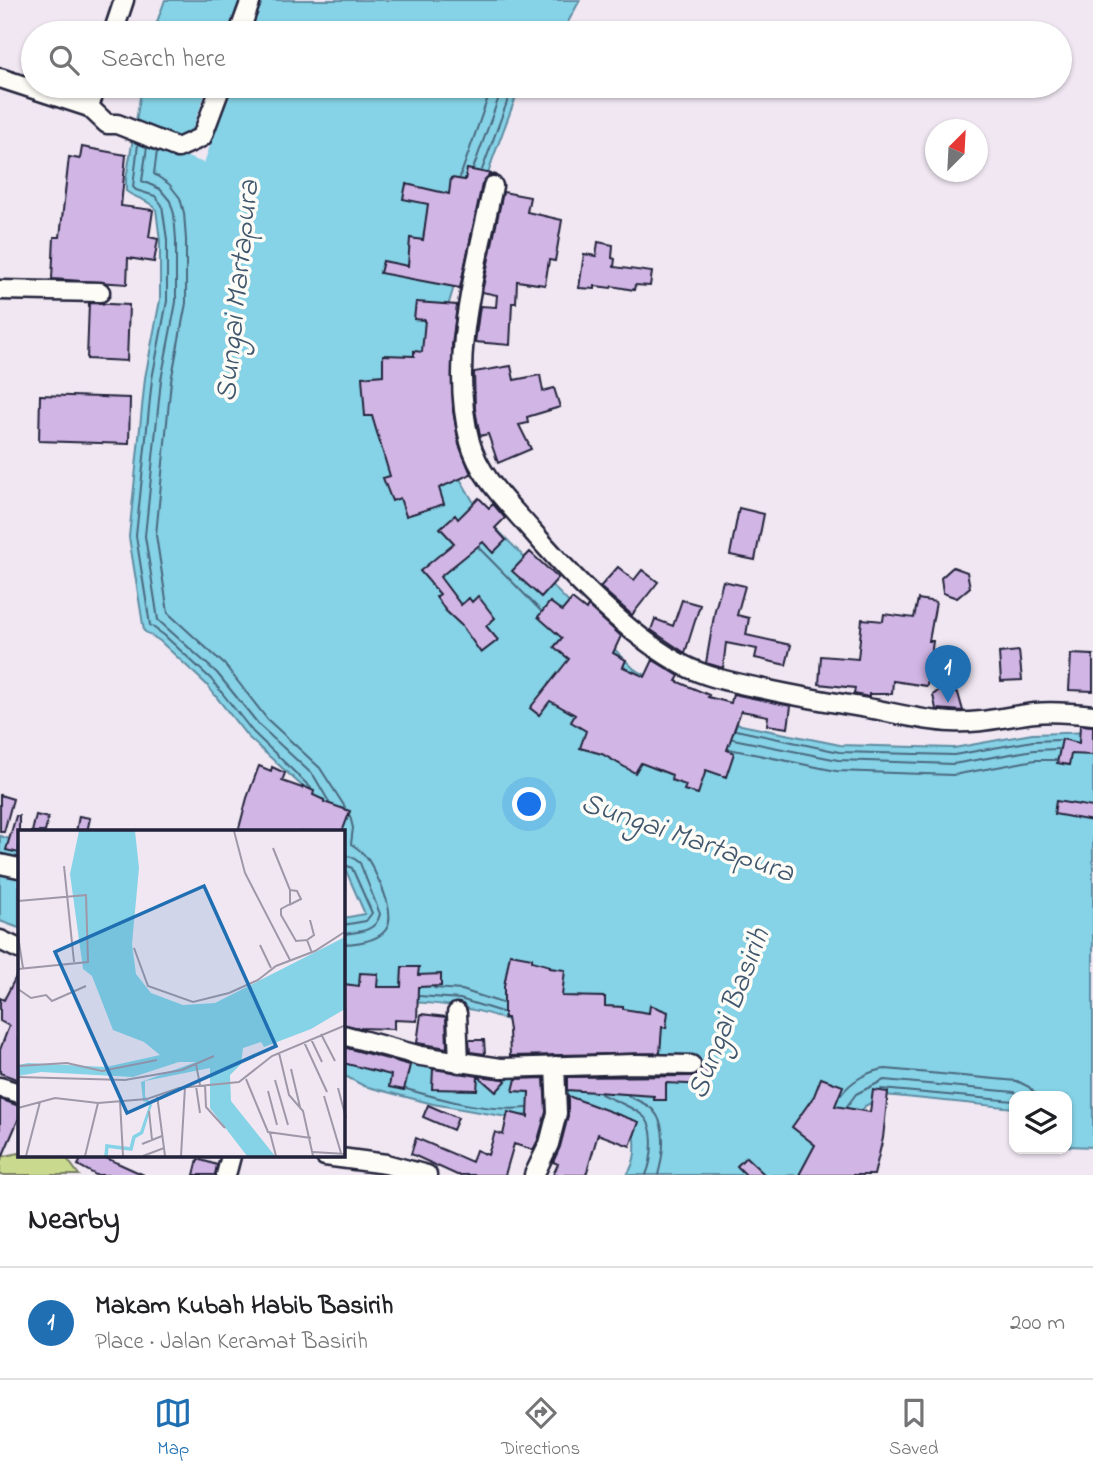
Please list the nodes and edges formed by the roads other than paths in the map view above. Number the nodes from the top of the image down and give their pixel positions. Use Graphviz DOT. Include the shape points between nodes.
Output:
graph roads {
  1 [pos="124,0"];
  2 [pos="251,0"];
  3 [pos="117,21"];
  4 [pos="243,21"];
  5 [pos="0,78"];
  6 [pos="21,85"];
  7 [pos="61,98"];
  8 [pos="92,98"];
  9 [pos="216,98"];
  10 [pos="89,107"];
  11 [pos="493,186"];
  12 [pos="0,290"];
  13 [pos="100,292"];
  14 [pos="1093,715"];
  15 [pos="0,864"];
  16 [pos="18,868"];
  17 [pos="0,940"];
  18 [pos="18,948"];
  19 [pos="457,1013"];
  20 [pos="345,1036"];
  21 [pos="459,1063"];
  22 [pos="691,1065"];
  23 [pos="555,1066"];
  24 [pos="0,1087"];
  25 [pos="18,1093"];
  26 [pos="230,1158"];
  27 [pos="342,1158"];
  28 [pos="226,1175"];
  29 [pos="427,1175"];
  30 [pos="534,1175"];
  1 -- 3 [label="street"];
  2 -- 4 [label="street"];
  5 -- 6 [label="street"];
  7 -- 10 [label="street"];
  8 -- 10 [label="street"];
  9 -- 10 [label="street" via="202,137 178,148 107,124"];
  11 -- 14 [label="street" via="462,363 463,408 470,442 484,474 594,596 646,641 685,666 728,681 950,722 1050,712"];
  12 -- 13 [label="street"];
  15 -- 16 [label="street"];
  17 -- 18 [label="street"];
  19 -- 21 [label="street"];
  20 -- 21 [label="street"];
  21 -- 23 [label="street" via="501,1068"];
  22 -- 23 [label="street"];
  23 -- 30 [label="street" via="557,1112"];
  24 -- 25 [label="street"];
  26 -- 28 [label="street"];
  27 -- 29 [label="street"];
}
